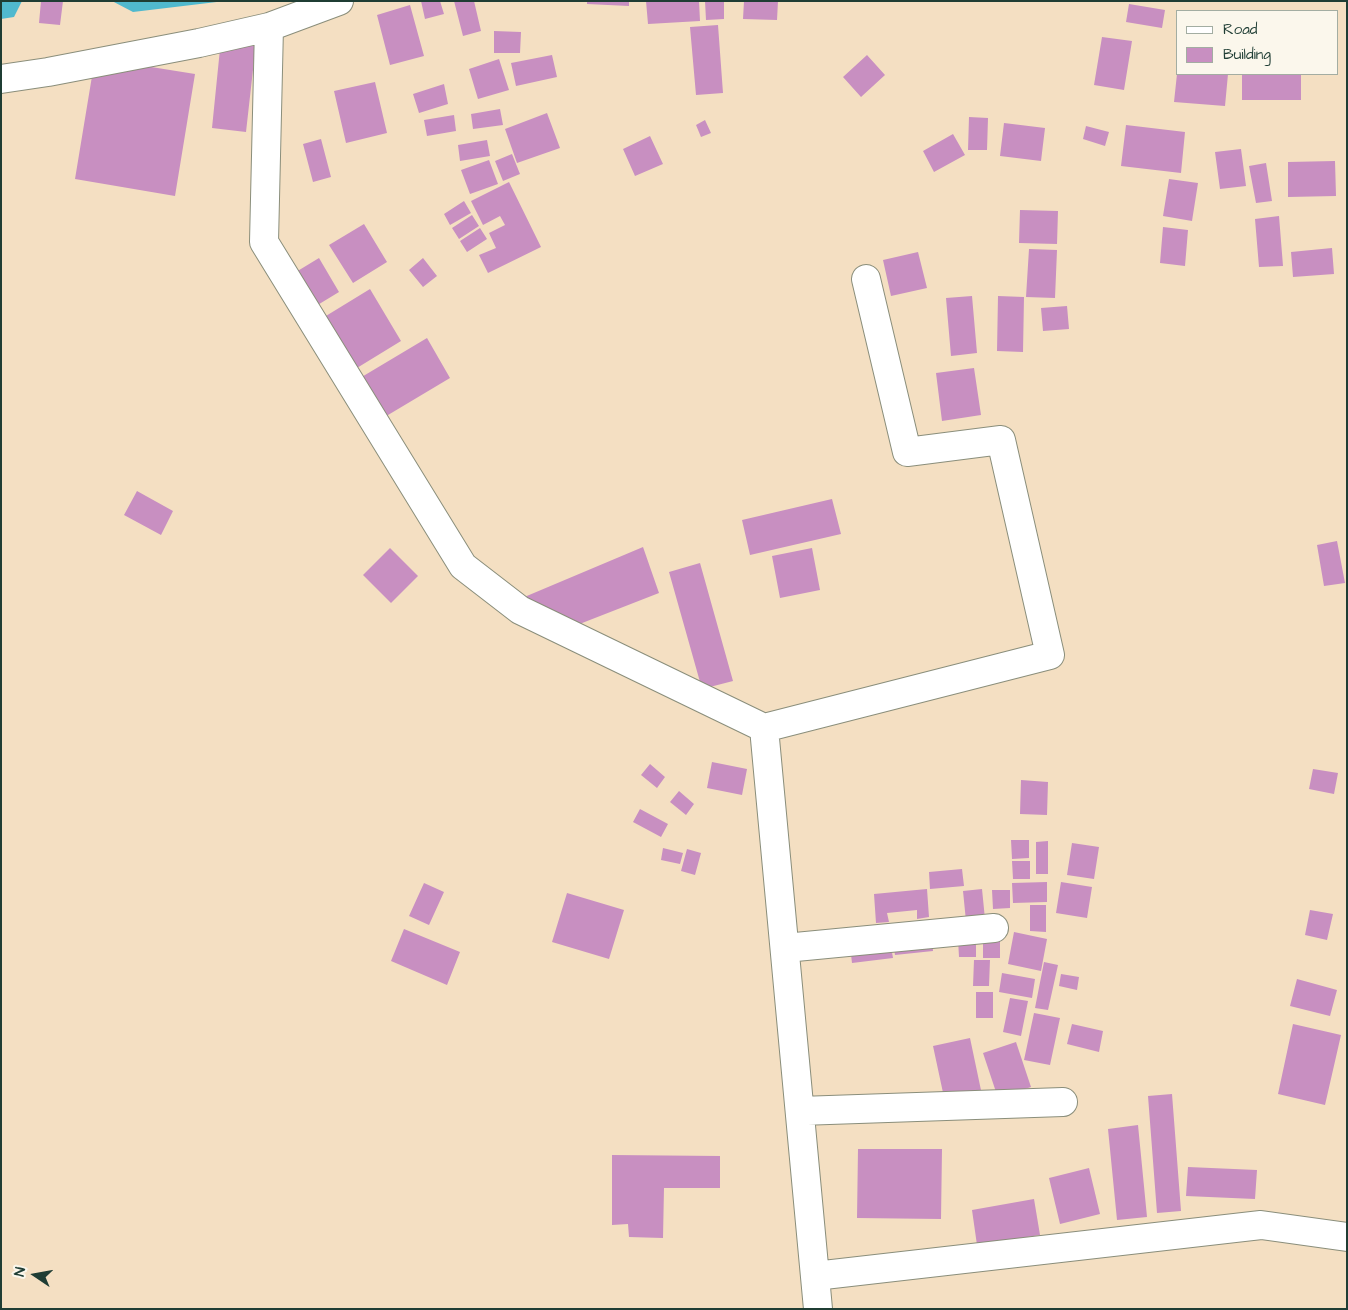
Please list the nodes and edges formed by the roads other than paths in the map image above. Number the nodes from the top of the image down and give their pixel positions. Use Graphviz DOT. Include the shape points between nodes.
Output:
graph roads {
  1 [pos="339,1"];
  2 [pos="268,27"];
  3 [pos="1,79"];
  4 [pos="866,279"];
  5 [pos="764,728"];
  6 [pos="994,928"];
  7 [pos="784,948"];
  8 [pos="1063,1102"];
  9 [pos="800,1111"];
  10 [pos="1347,1237"];
  11 [pos="815,1276"];
  12 [pos="818,1309"];
  1 -- 2 [label="street"];
  2 -- 3 [label="street"];
  2 -- 5 [label="street" via="264,242 463,566 520,610"];
  4 -- 5 [label="street" via="907,452 1001,440 1050,655"];
  5 -- 7 [label="street"];
  6 -- 7 [label="street"];
  7 -- 9 [label="street"];
  8 -- 9 [label="street"];
  9 -- 11 [label="street"];
  10 -- 11 [label="street" via="1261,1225"];
  11 -- 12 [label="street"];
}
